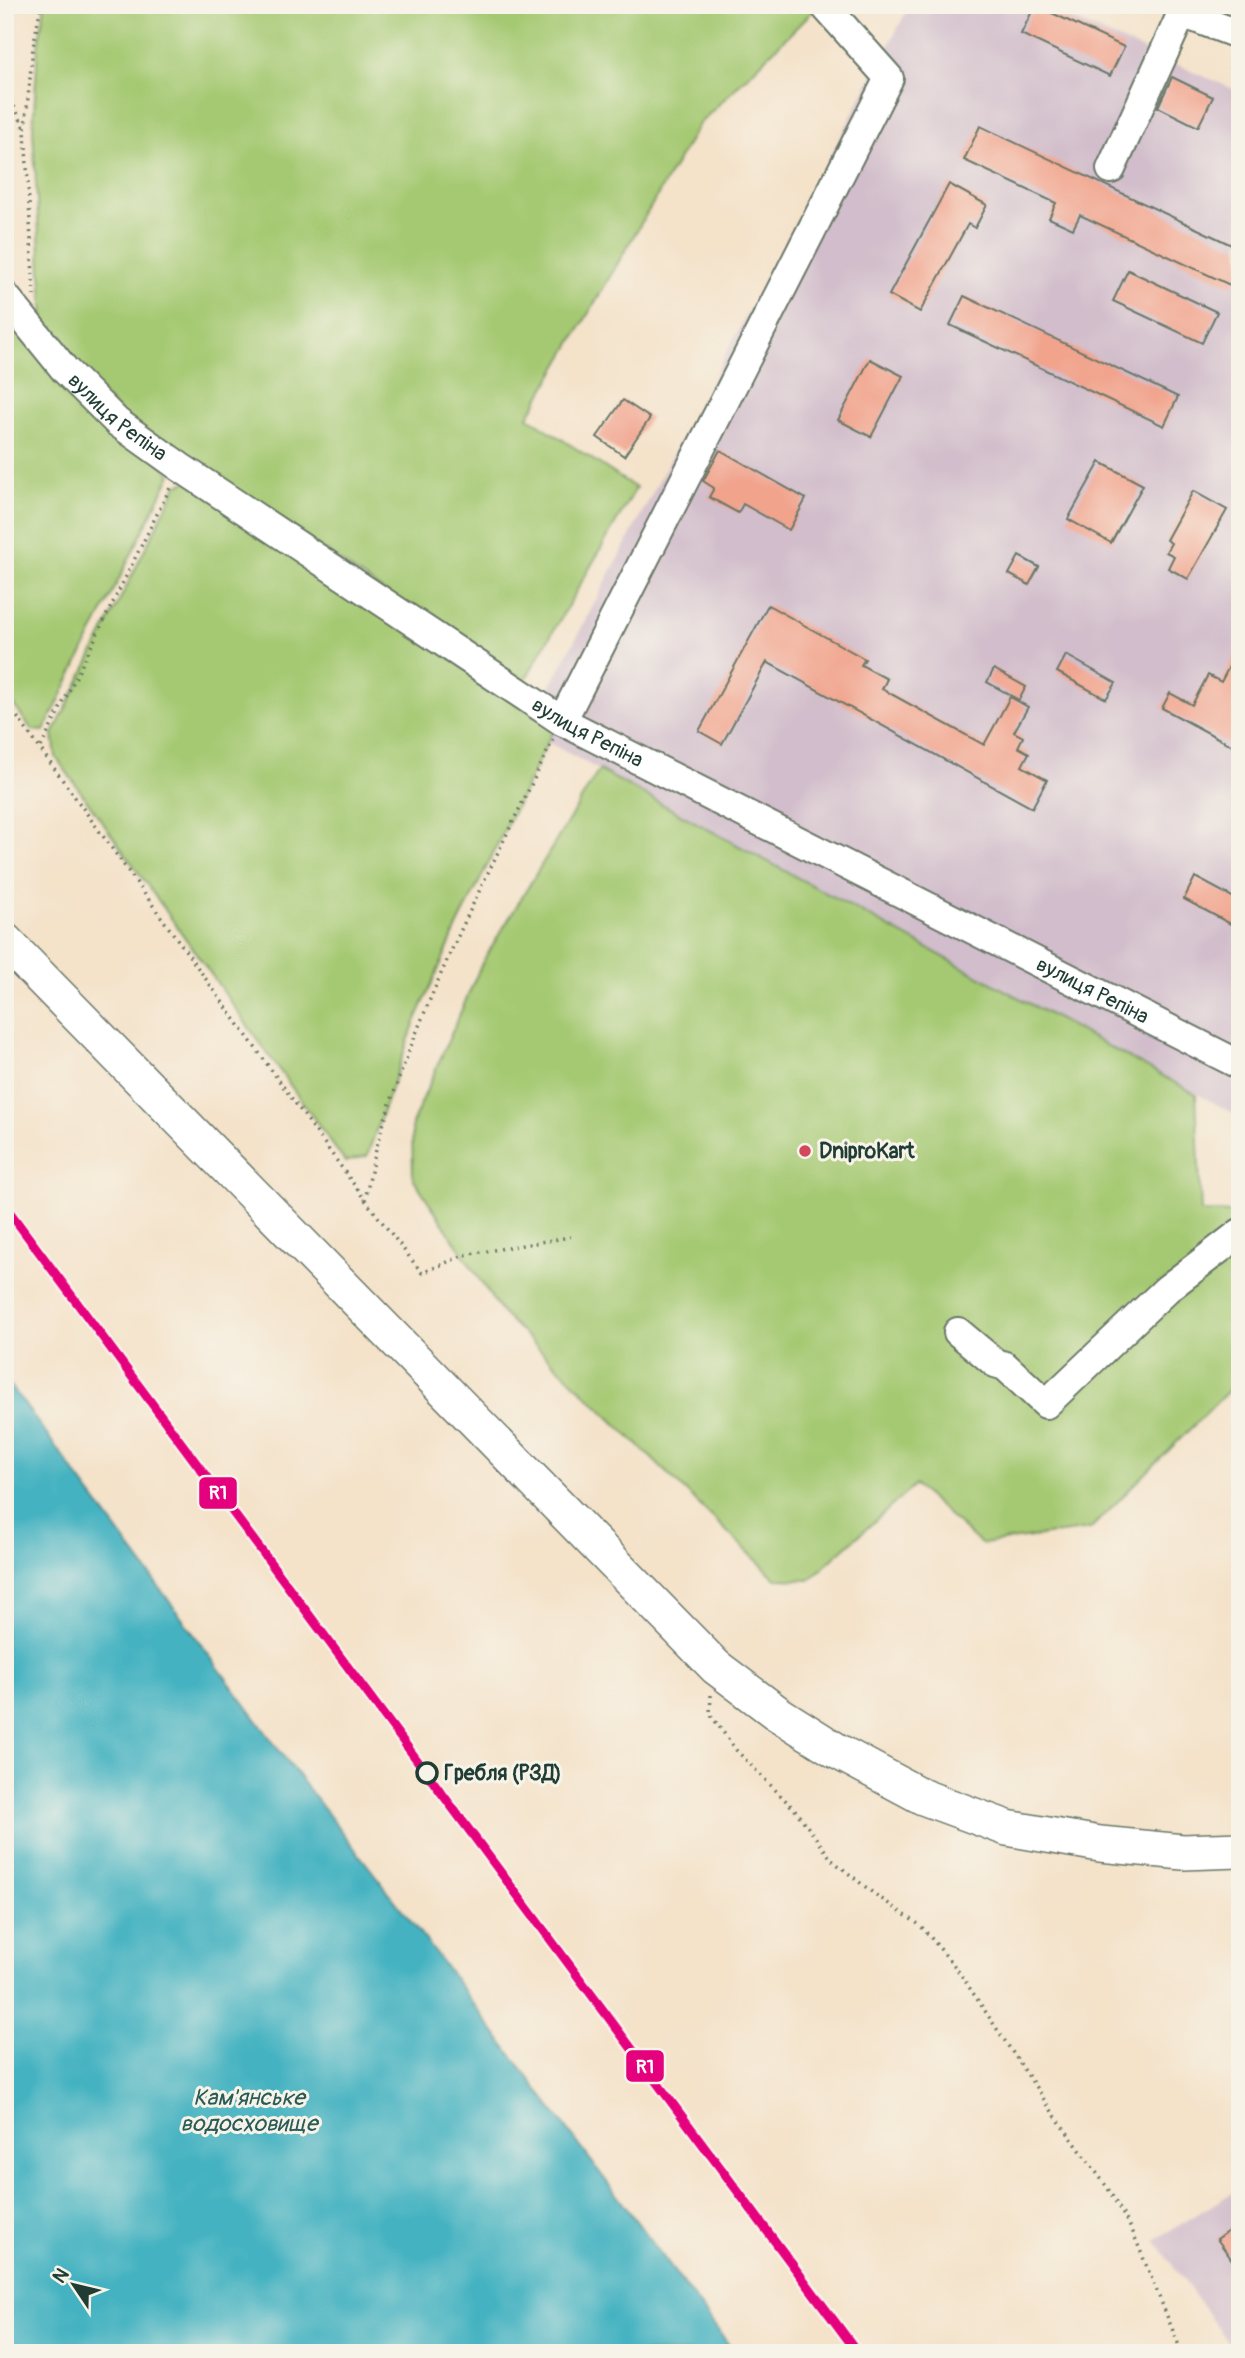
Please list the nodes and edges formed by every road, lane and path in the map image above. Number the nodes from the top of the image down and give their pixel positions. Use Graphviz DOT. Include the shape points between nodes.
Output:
graph roads {
  1 [pos="41,5"];
  2 [pos="824,5"];
  3 [pos="1179,9"];
  4 [pos="1240,35"];
  5 [pos="5,87"];
  6 [pos="25,129"];
  7 [pos="1111,169"];
  8 [pos="5,296"];
  9 [pos="35,333"];
  10 [pos="180,467"];
  11 [pos="5,699"];
  12 [pos="562,721"];
  13 [pos="41,748"];
  14 [pos="5,941"];
  15 [pos="1240,1065"];
  16 [pos="365,1200"];
  17 [pos="1240,1233"];
  18 [pos="570,1237"];
  19 [pos="958,1332"];
  20 [pos="716,1667"];
  21 [pos="1240,1850"];
  22 [pos="1182,2353"];
  1 -- 6 [label="path"];
  2 -- 12 [label="street" via="888,78"];
  3 -- 4 [label="street"];
  3 -- 7 [label="street"];
  5 -- 6 [label="path"];
  6 -- 9 [label="path"];
  8 -- 9 [label="street, вулиця Репіна"];
  9 -- 10 [label="street, вулиця Репіна" via="117,422"];
  10 -- 12 [label="street, вулиця Репіна"];
  10 -- 13 [label="path"];
  11 -- 13 [label="path"];
  12 -- 15 [label="street, вулиця Репіна"];
  12 -- 16 [label="path" via="419,1026 380,1134"];
  13 -- 16 [label="path"];
  14 -- 20 [label="main road"];
  16 -- 18 [label="path" via="422,1273 464,1255"];
  17 -- 19 [label="street" via="1167,1289 1046,1404"];
  20 -- 21 [label="main road" via="837,1751 923,1797 1007,1828 1183,1852"];
  20 -- 22 [label="path" via="710,1714 736,1750 796,1811 832,1860 920,1926 957,1969 1107,2187 1132,2230"];
}
